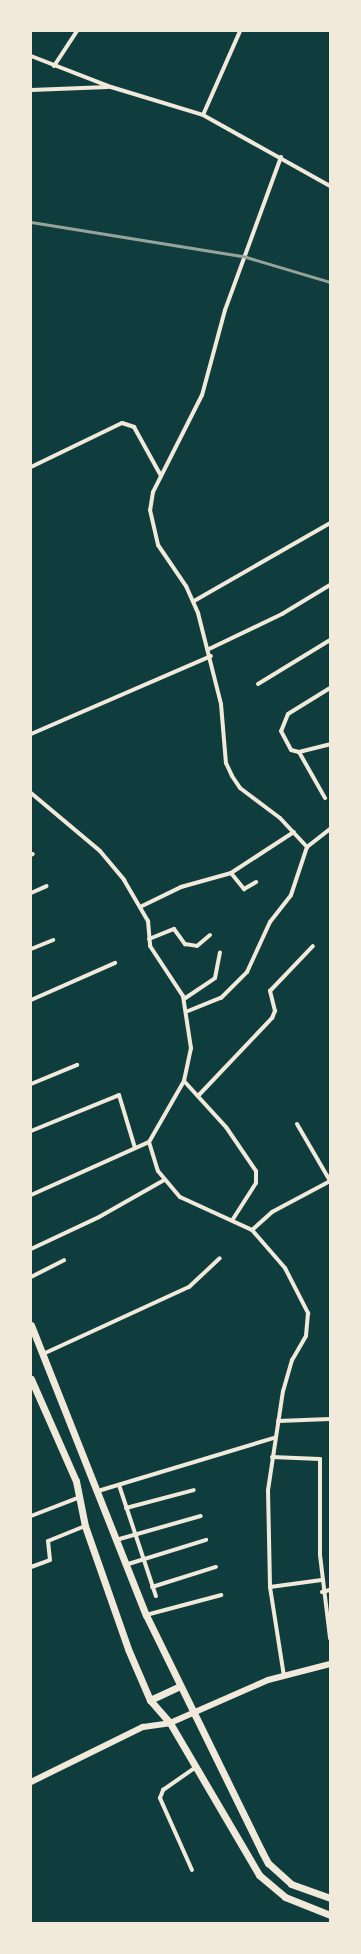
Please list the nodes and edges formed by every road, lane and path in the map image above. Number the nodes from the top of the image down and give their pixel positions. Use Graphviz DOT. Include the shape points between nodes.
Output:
graph roads {
  1 [pos="77,31"];
  2 [pos="240,31"];
  3 [pos="31,56"];
  4 [pos="54,66"];
  5 [pos="111,87"];
  6 [pos="31,90"];
  7 [pos="203,115"];
  8 [pos="281,157"];
  9 [pos="330,186"];
  10 [pos="31,467"];
  11 [pos="161,476"];
  12 [pos="330,522"];
  13 [pos="330,585"];
  14 [pos="194,601"];
  15 [pos="330,640"];
  16 [pos="209,649"];
  17 [pos="211,656"];
  18 [pos="258,684"];
  19 [pos="330,688"];
  20 [pos="31,734"];
  21 [pos="330,744"];
  22 [pos="299,752"];
  23 [pos="31,793"];
  24 [pos="325,798"];
  25 [pos="330,829"];
  26 [pos="294,832"];
  27 [pos="307,846"];
  28 [pos="231,873"];
  29 [pos="256,882"];
  30 [pos="47,886"];
  31 [pos="31,893"];
  32 [pos="140,907"];
  33 [pos="210,935"];
  34 [pos="149,939"];
  35 [pos="53,940"];
  36 [pos="313,946"];
  37 [pos="31,949"];
  38 [pos="220,952"];
  39 [pos="115,963"];
  40 [pos="184,999"];
  41 [pos="31,1000"];
  42 [pos="188,1011"];
  43 [pos="77,1065"];
  44 [pos="184,1081"];
  45 [pos="31,1084"];
  46 [pos="198,1096"];
  47 [pos="297,1124"];
  48 [pos="31,1131"];
  49 [pos="149,1142"];
  50 [pos="135,1148"];
  51 [pos="164,1180"];
  52 [pos="330,1181"];
  53 [pos="31,1195"];
  54 [pos="233,1219"];
  55 [pos="252,1230"];
  56 [pos="31,1250"];
  57 [pos="220,1258"];
  58 [pos="64,1260"];
  59 [pos="31,1277"];
  60 [pos="31,1325"];
  61 [pos="44,1354"];
  62 [pos="31,1379"];
  63 [pos="330,1419"];
  64 [pos="278,1420"];
  65 [pos="274,1438"];
  66 [pos="272,1457"];
  67 [pos="118,1484"];
  68 [pos="194,1490"];
  69 [pos="98,1491"];
  70 [pos="80,1497"];
  71 [pos="126,1508"];
  72 [pos="31,1516"];
  73 [pos="201,1516"];
  74 [pos="85,1526"];
  75 [pos="135,1534"];
  76 [pos="115,1540"];
  77 [pos="206,1540"];
  78 [pos="143,1559"];
  79 [pos="125,1565"];
  80 [pos="31,1567"];
  81 [pos="216,1568"];
  82 [pos="322,1580"];
  83 [pos="152,1587"];
  84 [pos="270,1587"];
  85 [pos="330,1590"];
  86 [pos="322,1592"];
  87 [pos="221,1595"];
  88 [pos="156,1596"];
  89 [pos="146,1615"];
  90 [pos="330,1638"];
  91 [pos="330,1664"];
  92 [pos="284,1676"];
  93 [pos="180,1686"];
  94 [pos="150,1700"];
  95 [pos="193,1711"];
  96 [pos="170,1723"];
  97 [pos="196,1768"];
  98 [pos="31,1782"];
  99 [pos="192,1870"];
  100 [pos="330,1898"];
  101 [pos="330,1915"];
  1 -- 4 [label="street"];
  2 -- 7 [label="street"];
  3 -- 4 [label="street"];
  4 -- 5 [label="street"];
  5 -- 6 [label="street"];
  5 -- 7 [label="street"];
  7 -- 8 [label="street"];
  8 -- 9 [label="street"];
  8 -- 11 [label="street" via="225,310 202,395"];
  10 -- 11 [label="street" via="122,423 134,427"];
  11 -- 14 [label="street" via="153,492 152,528 158,545"];
  12 -- 14 [label="street"];
  13 -- 16 [label="street" via="282,614"];
  14 -- 16 [label="street"];
  15 -- 18 [label="street"];
  16 -- 17 [label="street"];
  17 -- 20 [label="street"];
  17 -- 26 [label="street" via="223,711 226,763 232,776 240,788"];
  19 -- 22 [label="street" via="295,708 283,721 284,742"];
  21 -- 22 [label="street"];
  22 -- 24 [label="street"];
  23 -- 32 [label="street" via="100,851"];
  25 -- 27 [label="street"];
  26 -- 27 [label="street"];
  26 -- 28 [label="street"];
  27 -- 42 [label="street" via="291,895 270,922 247,972 221,998"];
  28 -- 29 [label="street" via="244,889"];
  28 -- 32 [label="street" via="181,887"];
  30 -- 31 [label="street"];
  32 -- 34 [label="street" via="148,921"];
  33 -- 34 [label="street" via="197,946 185,944 174,929"];
  34 -- 40 [label="street"];
  35 -- 37 [label="street"];
  36 -- 46 [label="street" via="270,991 275,1011 272,1018"];
  38 -- 40 [label="street" via="215,978"];
  39 -- 41 [label="street"];
  40 -- 42 [label="street"];
  42 -- 44 [label="street" via="191,1048"];
  43 -- 45 [label="street"];
  44 -- 46 [label="street"];
  44 -- 49 [label="street"];
  46 -- 54 [label="street" via="240,1146 258,1177"];
  47 -- 52 [label="street"];
  48 -- 50 [label="street" via="119,1094"];
  49 -- 50 [label="street"];
  49 -- 51 [label="street" via="151,1155"];
  50 -- 53 [label="street"];
  51 -- 54 [label="street" via="195,1206"];
  51 -- 56 [label="street" via="99,1217"];
  52 -- 55 [label="street" via="272,1212"];
  54 -- 55 [label="street"];
  55 -- 64 [label="street" via="299,1290 308,1319 306,1336 287,1375"];
  57 -- 61 [label="street" via="189,1287"];
  58 -- 59 [label="street"];
  60 -- 61 [label="main road"];
  61 -- 69 [label="main road"];
  62 -- 70 [label="main road"];
  63 -- 64 [label="street"];
  64 -- 65 [label="street"];
  65 -- 66 [label="street"];
  65 -- 67 [label="street"];
  66 -- 82 [label="street" via="320,1459"];
  66 -- 84 [label="street" via="267,1522"];
  67 -- 69 [label="street"];
  67 -- 71 [label="street"];
  68 -- 71 [label="street"];
  69 -- 76 [label="main road"];
  70 -- 72 [label="street"];
  70 -- 74 [label="main road"];
  71 -- 75 [label="street"];
  73 -- 75 [label="street"];
  74 -- 80 [label="street" via="48,1541 50,1560"];
  74 -- 94 [label="main road"];
  75 -- 76 [label="street"];
  75 -- 78 [label="street"];
  76 -- 79 [label="main road"];
  77 -- 78 [label="street"];
  78 -- 79 [label="street"];
  78 -- 83 [label="street"];
  79 -- 89 [label="main road"];
  81 -- 83 [label="street"];
  82 -- 84 [label="street"];
  82 -- 86 [label="street"];
  83 -- 88 [label="street"];
  84 -- 92 [label="street"];
  85 -- 86 [label="street"];
  86 -- 90 [label="street"];
  87 -- 89 [label="street"];
  89 -- 93 [label="main road"];
  91 -- 92 [label="street"];
  92 -- 95 [label="street"];
  93 -- 94 [label="main road"];
  93 -- 95 [label="main road"];
  94 -- 96 [label="main road"];
  95 -- 96 [label="street"];
  95 -- 100 [label="main road" via="268,1863 291,1884"];
  96 -- 97 [label="main road"];
  96 -- 98 [label="street" via="143,1726"];
  97 -- 99 [label="street" via="163,1790 160,1798"];
  97 -- 101 [label="main road" via="259,1875 285,1897"];
}
